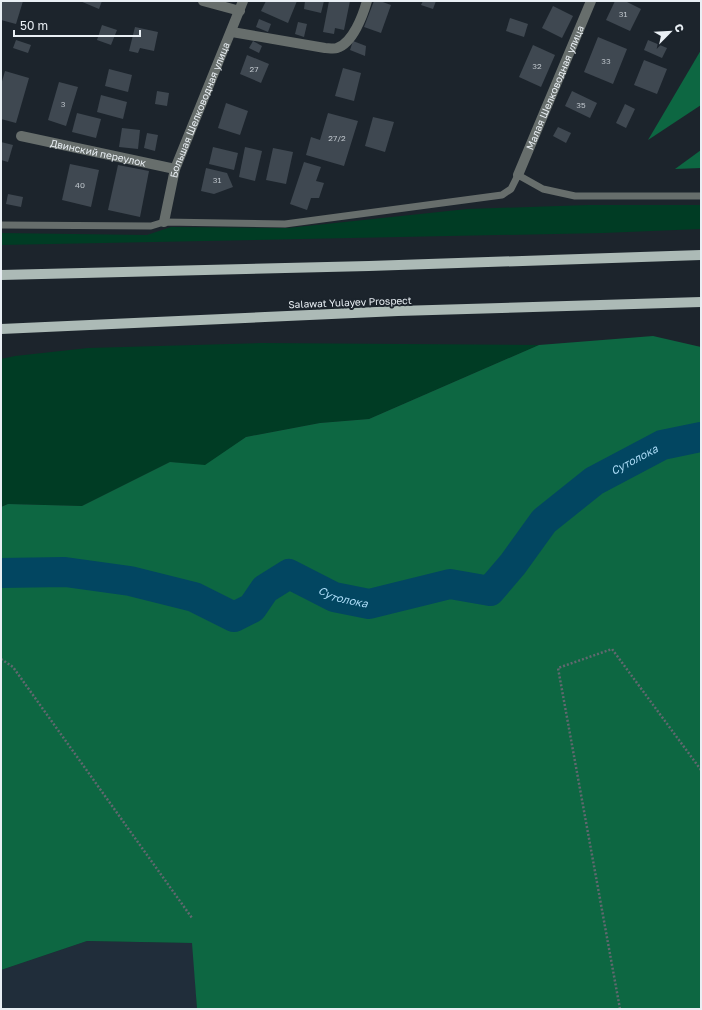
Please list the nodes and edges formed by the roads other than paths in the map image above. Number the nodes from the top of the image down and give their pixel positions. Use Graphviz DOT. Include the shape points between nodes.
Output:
graph roads {
  1 [pos="203,1"];
  2 [pos="366,1"];
  3 [pos="591,1"];
  4 [pos="242,6"];
  5 [pos="232,32"];
  6 [pos="21,136"];
  7 [pos="175,169"];
  8 [pos="518,175"];
  9 [pos="701,196"];
  10 [pos="164,222"];
  11 [pos="1,226"];
  12 [pos="701,255"];
  13 [pos="1,275"];
  14 [pos="701,302"];
  15 [pos="1,329"];
  1 -- 4 [label="street"];
  2 -- 5 [label="street" via="364,12 349,39 338,48"];
  3 -- 8 [label="street, Малая Шелководная улица"];
  4 -- 5 [label="street, Большая Шелководная улица"];
  5 -- 7 [label="street, Большая Шелководная улица"];
  6 -- 7 [label="street, Двинский переулок"];
  7 -- 10 [label="street, Большая Шелководная улица"];
  8 -- 9 [label="lane" via="542,189 575,196"];
  8 -- 10 [label="lane" via="511,189 502,195 350,216 285,224"];
  10 -- 11 [label="lane" via="151,226"];
  12 -- 13 [label="main road"];
  14 -- 15 [label="main road, Salawat Yulayev Prospect" via="398,311"];
}
